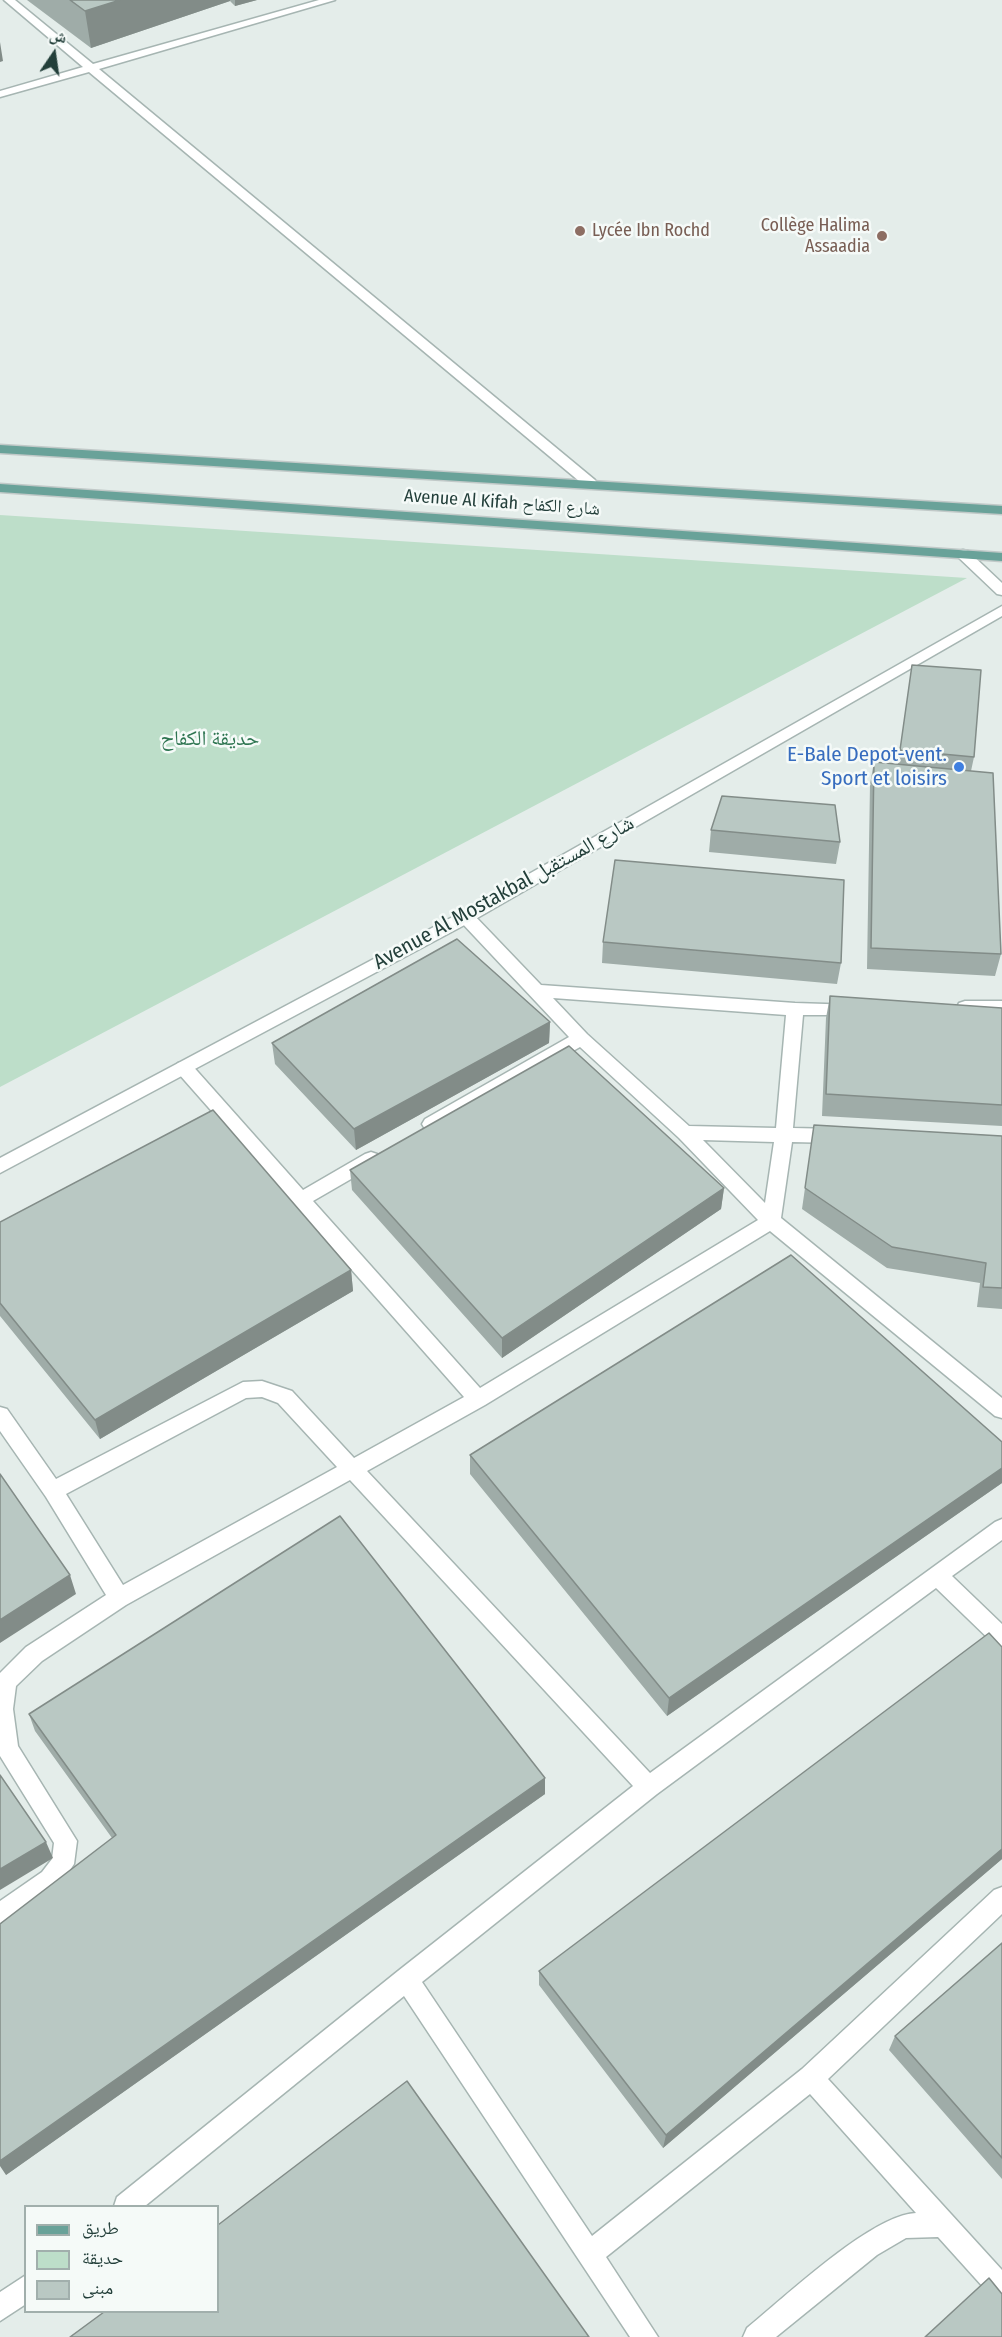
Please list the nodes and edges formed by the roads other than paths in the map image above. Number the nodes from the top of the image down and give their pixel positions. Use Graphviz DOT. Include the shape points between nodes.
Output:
graph roads {
  1 [pos="9,0"];
  2 [pos="330,0"];
  3 [pos="90,68"];
  4 [pos="0,94"];
  5 [pos="0,449"];
  6 [pos="590,483"];
  7 [pos="0,488"];
  8 [pos="1002,510"];
  9 [pos="963,554"];
  10 [pos="1002,557"];
  11 [pos="1002,591"];
  12 [pos="1002,610"];
  13 [pos="466,917"];
  14 [pos="535,991"];
  15 [pos="944,1007"];
  16 [pos="1002,1007"];
  17 [pos="864,1008"];
  18 [pos="795,1009"];
  19 [pos="580,1038"];
  20 [pos="184,1068"];
  21 [pos="415,1133"];
  22 [pos="685,1133"];
  23 [pos="784,1133"];
  24 [pos="853,1137"];
  25 [pos="384,1151"];
  26 [pos="0,1166"];
  27 [pos="302,1199"];
  28 [pos="771,1221"];
  29 [pos="478,1399"];
  30 [pos="1002,1410"];
  31 [pos="0,1415"];
  32 [pos="351,1468"];
  33 [pos="53,1491"];
  34 [pos="1002,1528"];
  35 [pos="937,1575"];
  36 [pos="119,1598"];
  37 [pos="1002,1638"];
  38 [pos="649,1787"];
  39 [pos="1002,1898"];
  40 [pos="0,1915"];
  41 [pos="406,1979"];
  42 [pos="811,2078"];
  43 [pos="127,2205"];
  44 [pos="941,2224"];
  45 [pos="590,2254"];
  46 [pos="1002,2289"];
  47 [pos="24,2290"];
  48 [pos="0,2308"];
  49 [pos="645,2337"];
  50 [pos="756,2337"];
  1 -- 3 [label="street"];
  2 -- 3 [label="street"];
  3 -- 4 [label="street"];
  3 -- 6 [label="street"];
  5 -- 6 [label="main road, Avenue Al Kifah شارع الكفاح"];
  6 -- 8 [label="main road, Avenue Al Kifah شارع الكفاح"];
  7 -- 9 [label="main road, Avenue Al Kifah شارع الكفاح"];
  9 -- 10 [label="main road, Avenue Al Kifah شارع الكفاح"];
  9 -- 11 [label="street"];
  12 -- 13 [label="street, Avenue Al Mostakbal شارع المستقبل"];
  13 -- 14 [label="street"];
  13 -- 20 [label="street, Avenue Al Mostakbal شارع المستقبل"];
  14 -- 18 [label="street"];
  14 -- 19 [label="street"];
  15 -- 16 [label="street"];
  17 -- 18 [label="street"];
  18 -- 23 [label="street"];
  19 -- 21 [label="street"];
  19 -- 22 [label="street"];
  20 -- 26 [label="street, Avenue Al Mostakbal شارع المستقبل"];
  20 -- 27 [label="street"];
  22 -- 23 [label="street"];
  22 -- 28 [label="street"];
  23 -- 24 [label="street"];
  23 -- 28 [label="street"];
  25 -- 27 [label="street"];
  27 -- 29 [label="street"];
  28 -- 29 [label="street"];
  28 -- 30 [label="street"];
  29 -- 32 [label="street"];
  31 -- 33 [label="street"];
  32 -- 33 [label="street" via="285,1397 253,1389 224,1399"];
  32 -- 36 [label="street"];
  32 -- 38 [label="street"];
  33 -- 36 [label="street"];
  34 -- 35 [label="street"];
  35 -- 37 [label="street"];
  35 -- 38 [label="street"];
  36 -- 40 [label="street" via="34,1654 6,1681 2,1709 8,1749 66,1841 63,1864 50,1880"];
  38 -- 41 [label="street"];
  39 -- 42 [label="street"];
  41 -- 43 [label="street"];
  41 -- 45 [label="street"];
  42 -- 44 [label="street"];
  42 -- 45 [label="street"];
  44 -- 46 [label="street"];
  44 -- 50 [label="street" via="903,2226 868,2247"];
  45 -- 49 [label="street"];
  47 -- 48 [label="street"];
}
